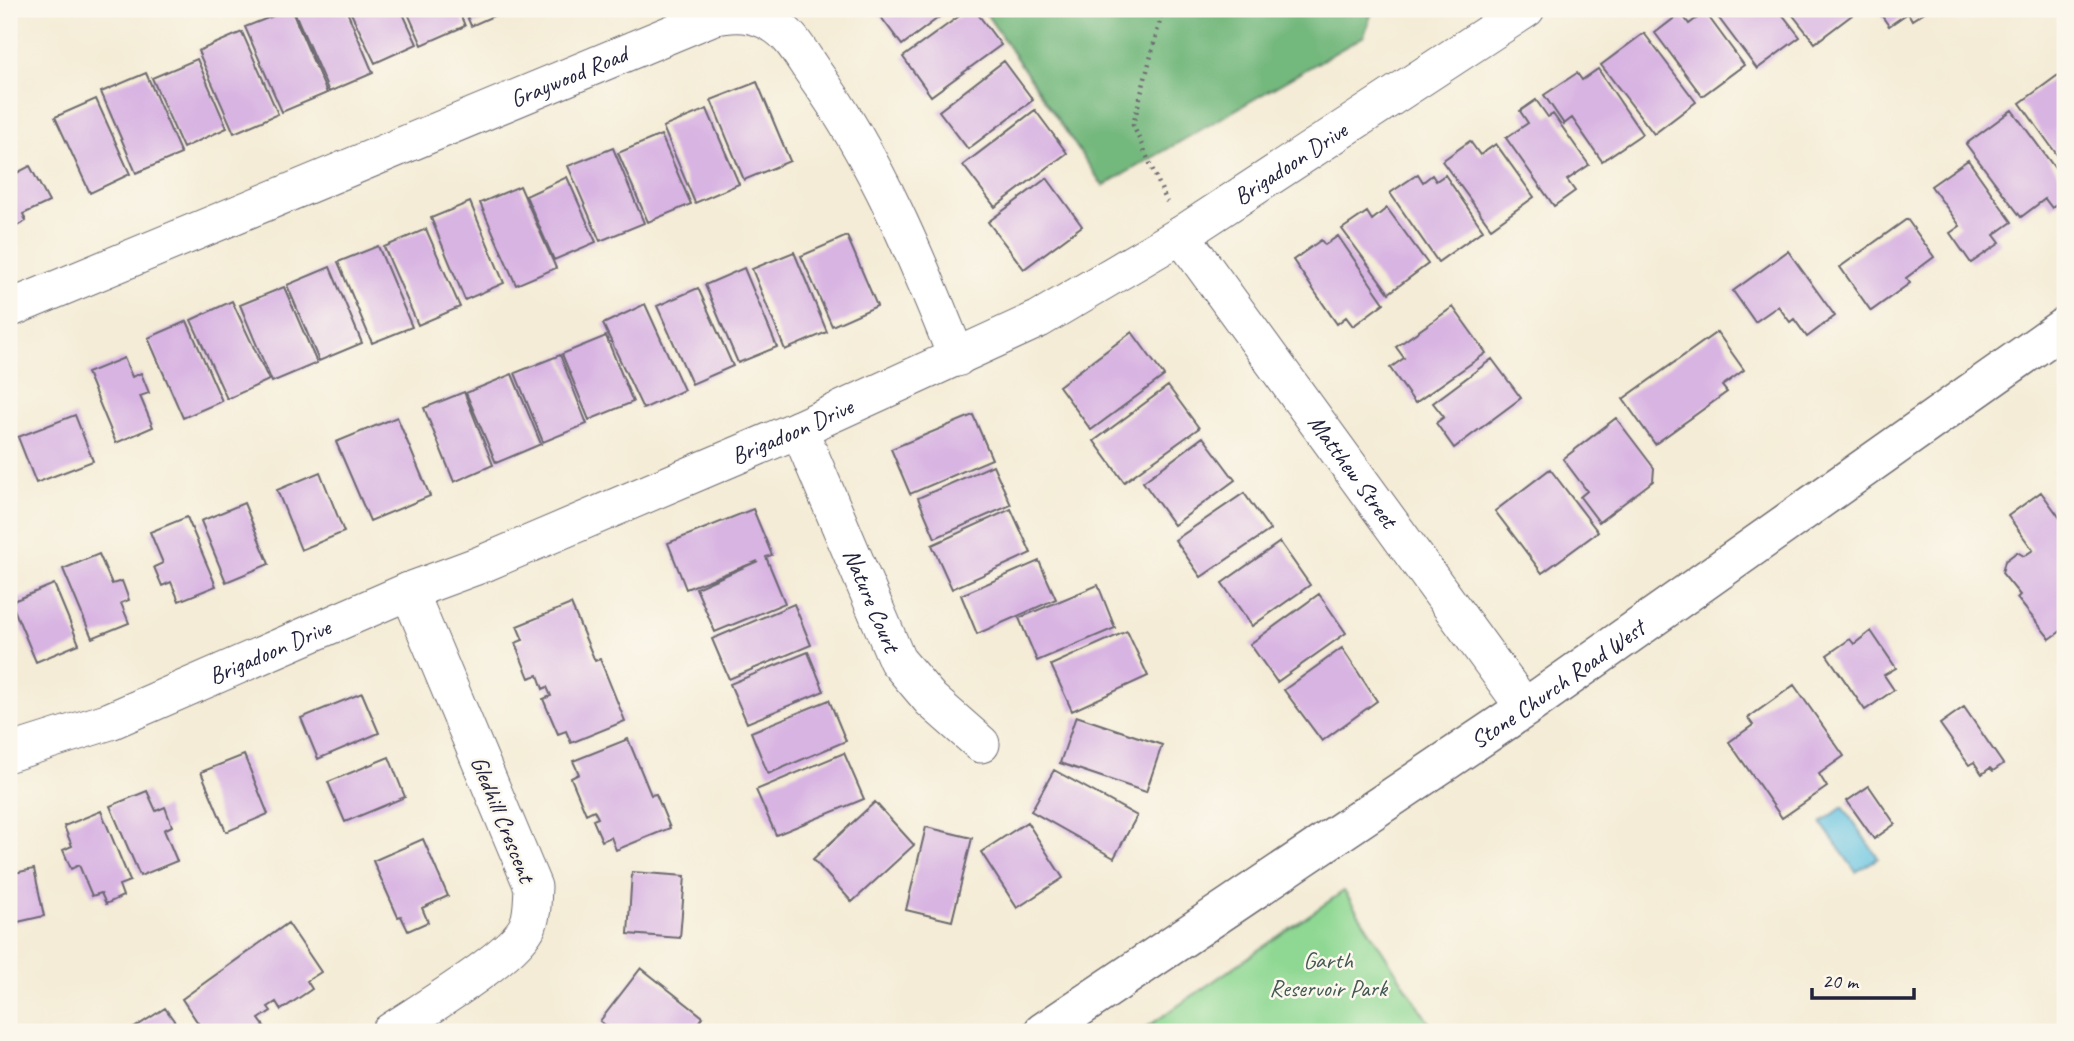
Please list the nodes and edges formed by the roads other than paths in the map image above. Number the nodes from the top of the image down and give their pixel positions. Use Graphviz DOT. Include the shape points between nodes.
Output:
graph roads {
  1 [pos="1526,9"];
  2 [pos="1181,235"];
  3 [pos="9,309"];
  4 [pos="2065,326"];
  5 [pos="957,358"];
  6 [pos="799,429"];
  7 [pos="409,592"];
  8 [pos="1525,708"];
  9 [pos="981,744"];
  10 [pos="9,753"];
  11 [pos="390,1032"];
  12 [pos="1042,1032"];
  1 -- 2 [label="street, Brigadoon Drive"];
  2 -- 5 [label="street, Brigadoon Drive" via="1040,319"];
  2 -- 8 [label="street, Matthew Street"];
  3 -- 5 [label="street, Graywood Road" via="712,17 743,13 775,25 788,36 830,95 874,167 910,240"];
  4 -- 8 [label="main road, Stone Church Road West"];
  5 -- 6 [label="street, Brigadoon Drive"];
  6 -- 7 [label="street, Brigadoon Drive"];
  6 -- 9 [label="street, Nature Court" via="897,660 931,699"];
  7 -- 10 [label="street, Brigadoon Drive" via="110,720"];
  7 -- 11 [label="street, Gledhill Crescent" via="533,887 532,912 527,928 512,947"];
  8 -- 12 [label="main road, Stone Church Road West"];
}
